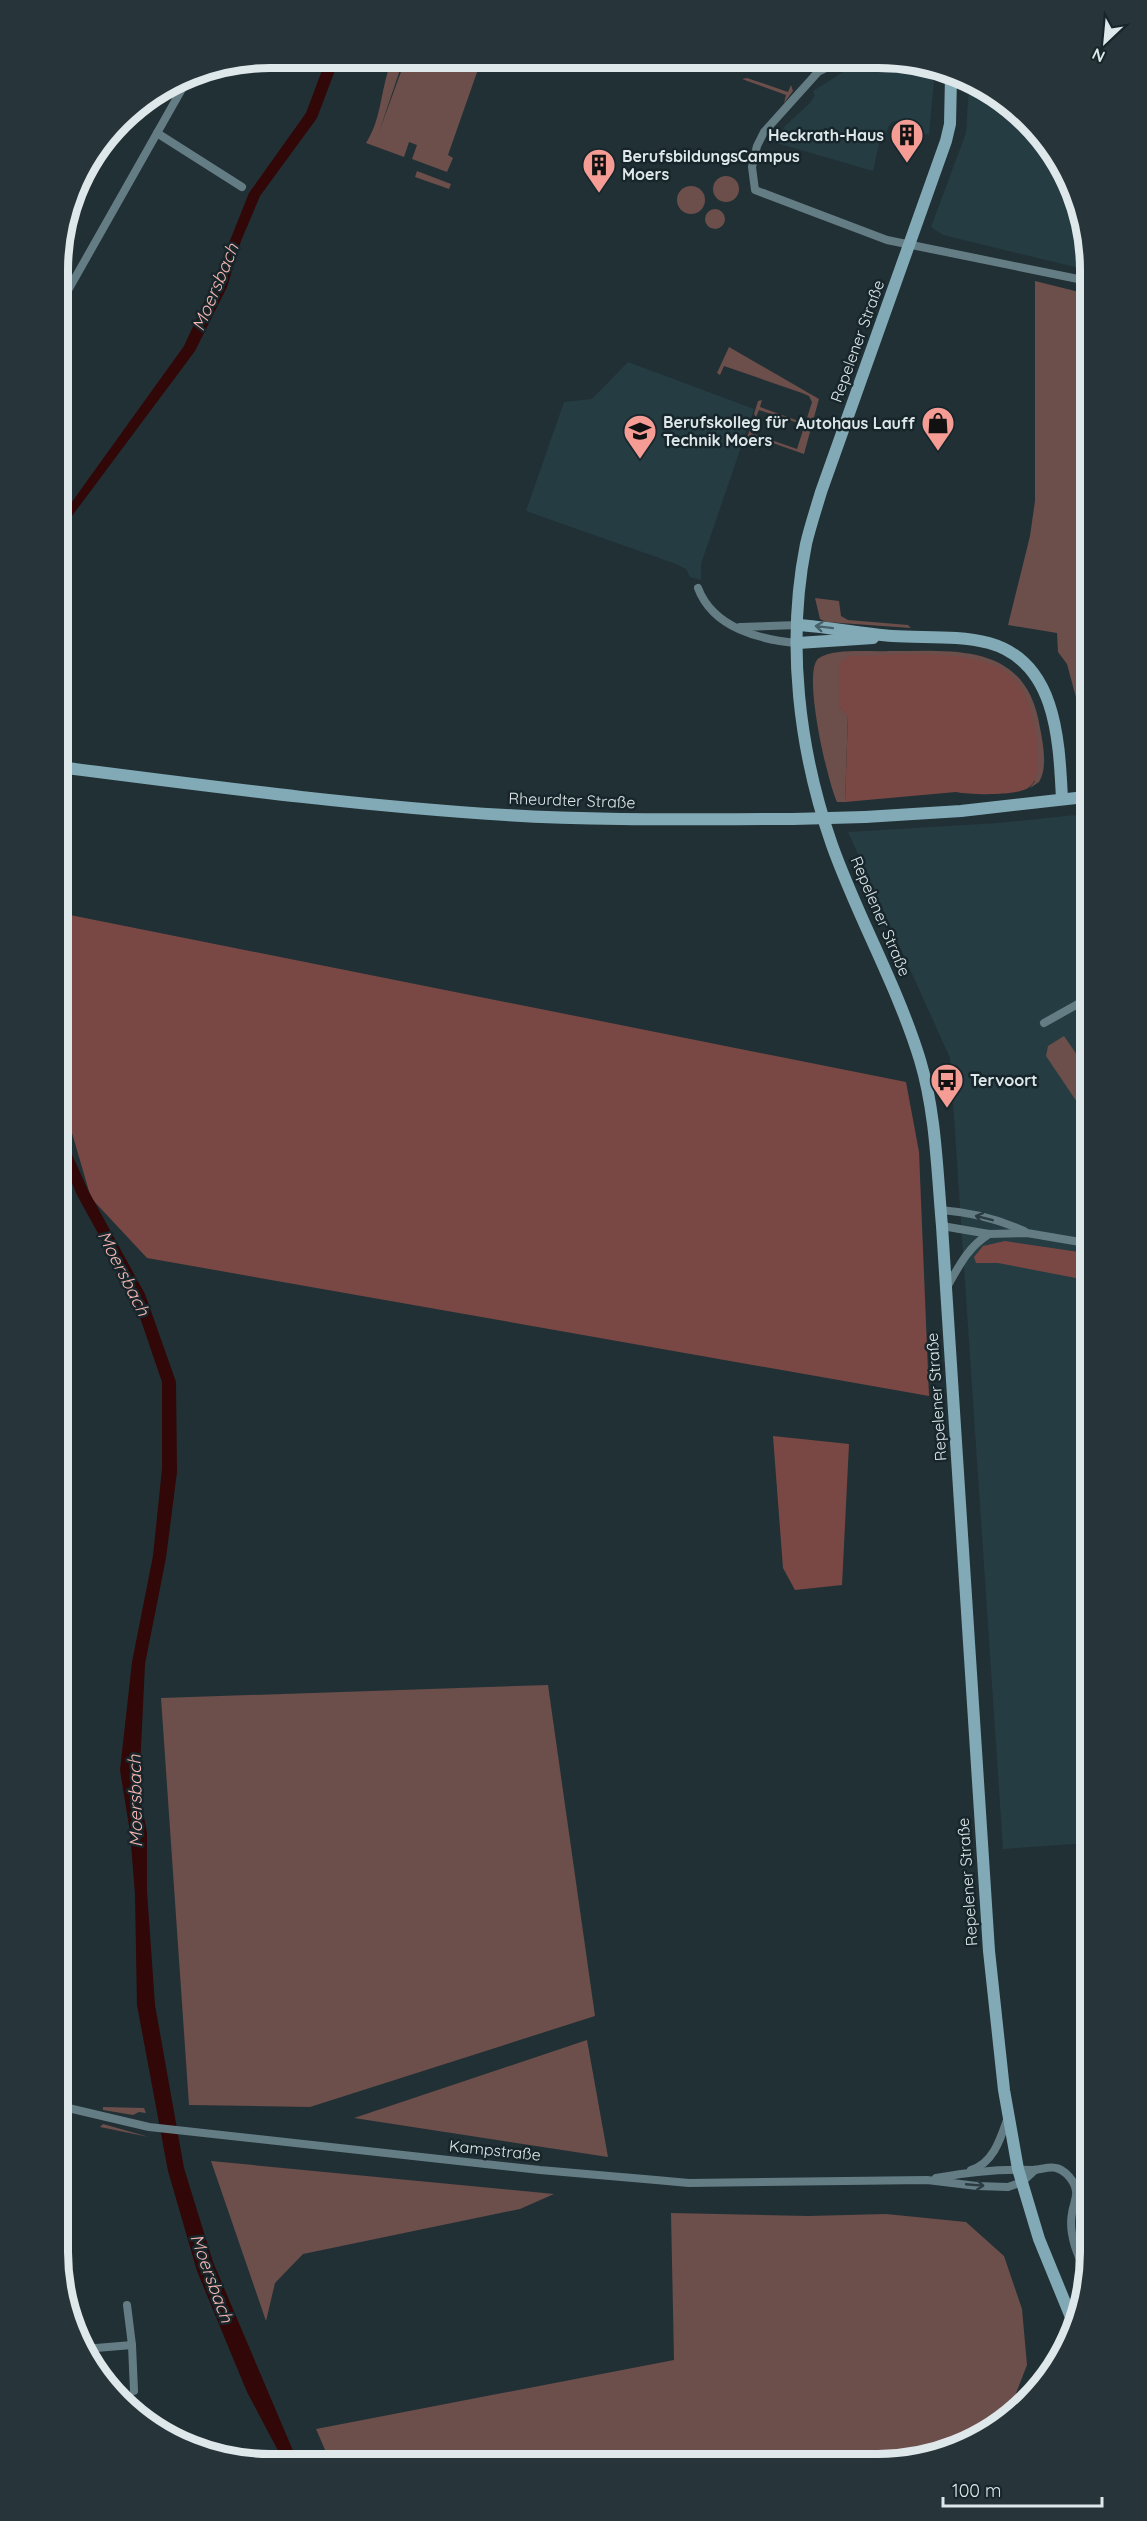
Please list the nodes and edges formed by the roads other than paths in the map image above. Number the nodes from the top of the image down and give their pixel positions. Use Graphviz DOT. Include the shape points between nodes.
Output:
graph roads {
  1 [pos="818,68"];
  2 [pos="826,68"];
  3 [pos="818,72"];
  4 [pos="951,82"];
  5 [pos="183,87"];
  6 [pos="157,133"];
  7 [pos="243,187"];
  8 [pos="911,243"];
  9 [pos="1080,279"];
  10 [pos="68,290"];
  11 [pos="698,588"];
  12 [pos="798,625"];
  13 [pos="737,628"];
  14 [pos="892,636"];
  15 [pos="798,644"];
  16 [pos="68,768"];
  17 [pos="1080,798"];
  18 [pos="1062,800"];
  19 [pos="1080,1003"];
  20 [pos="1044,1023"];
  21 [pos="940,1210"];
  22 [pos="942,1226"];
  23 [pos="989,1233"];
  24 [pos="1027,1233"];
  25 [pos="1080,1242"];
  26 [pos="946,1290"];
  27 [pos="68,2108"];
  28 [pos="1008,2116"];
  29 [pos="1018,2169"];
  30 [pos="1035,2170"];
  31 [pos="956,2174"];
  32 [pos="927,2180"];
  33 [pos="1022,2182"];
  34 [pos="1079,2256"];
  35 [pos="127,2305"];
  36 [pos="1069,2313"];
  37 [pos="132,2345"];
  38 [pos="93,2348"];
  39 [pos="134,2391"];
  1 -- 3 [label="street"];
  2 -- 3 [label="street"];
  3 -- 8 [label="street" via="764,132 752,167 755,190 887,240"];
  4 -- 8 [label="main road, Repelener Straße" via="946,141"];
  5 -- 6 [label="street"];
  6 -- 7 [label="street"];
  6 -- 10 [label="street"];
  8 -- 9 [label="street"];
  8 -- 12 [label="main road, Repelener Straße" via="821,492 806,544"];
  11 -- 13 [label="street" via="708,609"];
  12 -- 13 [label="street"];
  14 -- 12 [label="main road, one-way"];
  12 -- 15 [label="main road, Repelener Straße"];
  13 -- 15 [label="street"];
  14 -- 15 [label="main road"];
  14 -- 18 [label="main road" via="988,643 1005,649 1029,667 1046,694 1059,740"];
  15 -- 21 [label="main road, Repelener Straße" via="801,714 814,788 833,846 891,980 920,1059 932,1110"];
  16 -- 18 [label="main road, Rheurdter Straße, bridge" via="223,788 506,815 612,819 865,817"];
  17 -- 18 [label="main road, Rheurdter Straße"];
  19 -- 20 [label="street"];
  21 -- 22 [label="main road, Repelener Straße"];
  24 -- 21 [label="street, one-way" via="1006,1223"];
  22 -- 23 [label="street"];
  22 -- 26 [label="main road, Repelener Straße"];
  23 -- 24 [label="street"];
  23 -- 26 [label="street" via="965,1255"];
  24 -- 25 [label="street"];
  26 -- 28 [label="main road, Repelener Straße" via="989,1951"];
  27 -- 32 [label="street, Kampstraße" via="149,2127 689,2183"];
  28 -- 29 [label="main road, Repelener Straße"];
  28 -- 31 [label="street, Kampstraße" via="986,2162"];
  29 -- 30 [label="street, Kampstraße"];
  29 -- 31 [label="street, Kampstraße"];
  29 -- 33 [label="main road, Repelener Straße"];
  30 -- 33 [label="street"];
  30 -- 34 [label="street, Kampstraße" via="1055,2168 1073,2180 1073,2242"];
  31 -- 32 [label="street, Kampstraße"];
  32 -- 33 [label="street, Kampstraße, one-way" via="1008,2187"];
  33 -- 36 [label="main road, Repelener Straße" via="1039,2239"];
  35 -- 37 [label="street"];
  37 -- 38 [label="street"];
  37 -- 39 [label="street"];
}
